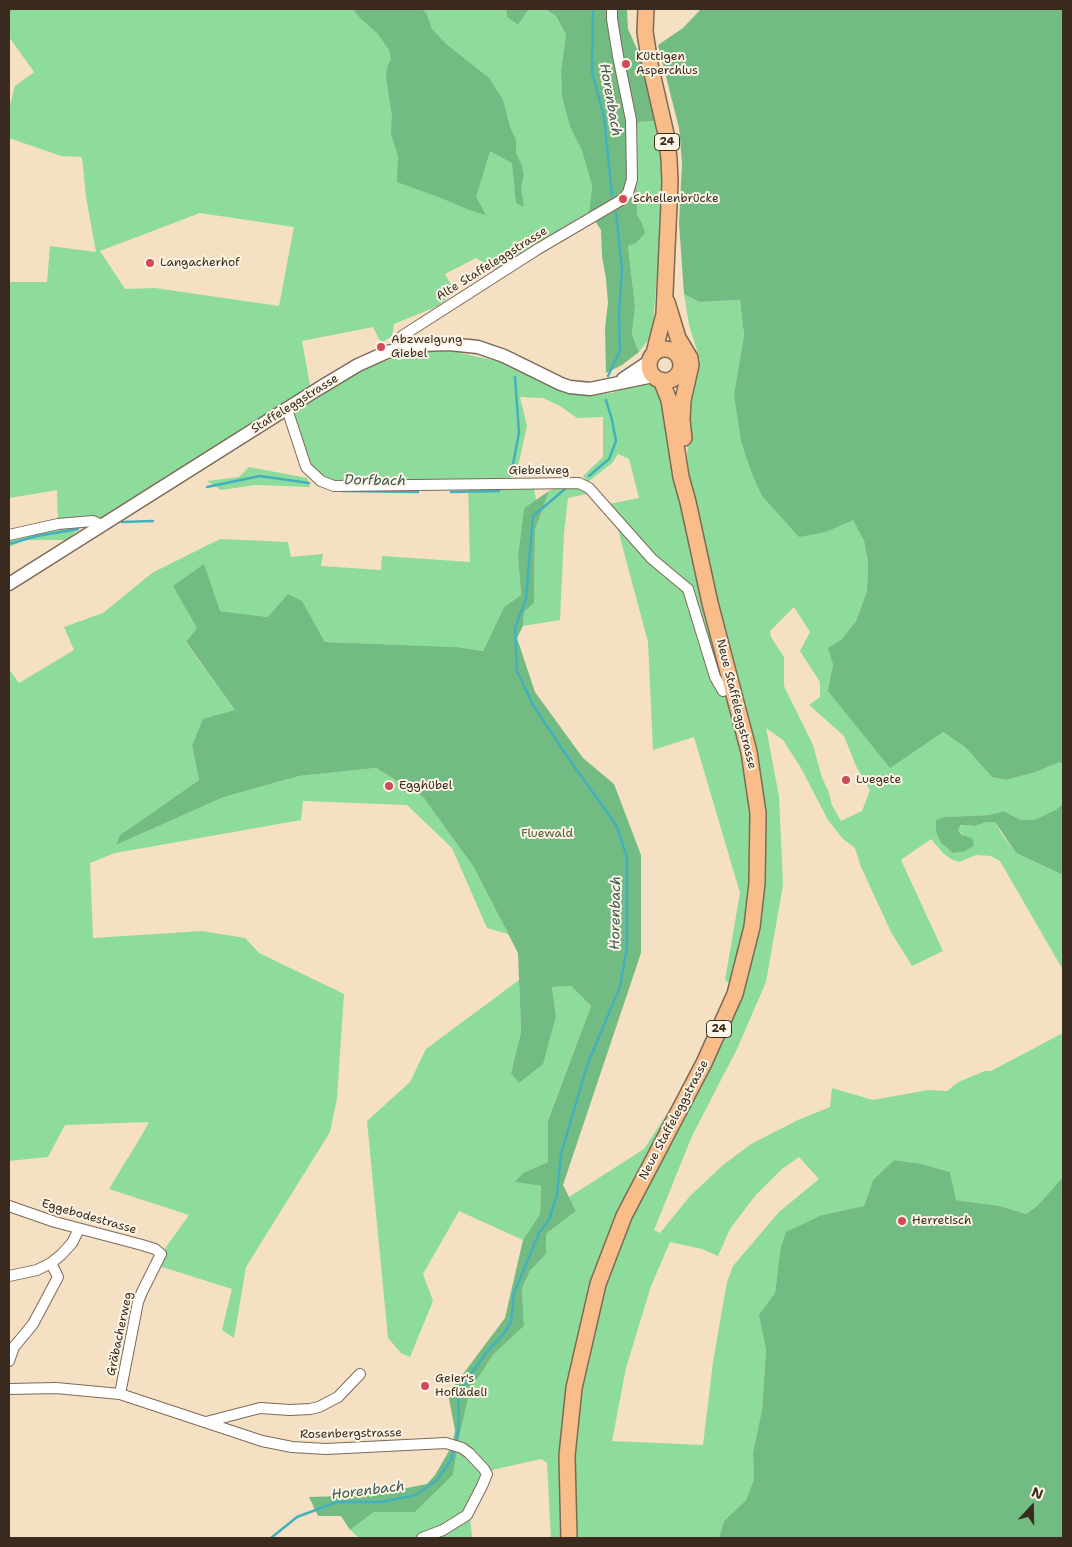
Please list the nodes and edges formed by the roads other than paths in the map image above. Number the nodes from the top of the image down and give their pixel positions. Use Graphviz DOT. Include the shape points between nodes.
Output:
graph roads {
  1 [pos="612,9"];
  2 [pos="646,9"];
  3 [pos="664,295"];
  4 [pos="664,314"];
  5 [pos="399,349"];
  6 [pos="676,353"];
  7 [pos="654,368"];
  8 [pos="678,375"];
  9 [pos="286,410"];
  10 [pos="682,420"];
  11 [pos="688,502"];
  12 [pos="102,525"];
  13 [pos="9,536"];
  14 [pos="9,584"];
  15 [pos="723,691"];
  16 [pos="9,1206"];
  17 [pos="79,1228"];
  18 [pos="161,1254"];
  19 [pos="51,1264"];
  20 [pos="9,1276"];
  21 [pos="9,1361"];
  22 [pos="360,1374"];
  23 [pos="9,1389"];
  24 [pos="120,1394"];
  25 [pos="206,1422"];
  26 [pos="422,1538"];
  27 [pos="569,1538"];
  1 -- 5 [label="street, Alte Staffeleggstrasse" via="631,120 632,179 628,193 402,336"];
  2 -- 3 [label="main road, 24" via="645,32 669,159"];
  3 -- 4 [label="main road, 24"];
  3 -- 10 [label="main road, 24" via="678,338 690,358"];
  4 -- 6 [label="main road, 24"];
  4 -- 7 [label="main road, 24"];
  5 -- 7 [label="street, Staffeleggstrasse" via="449,344 478,347 550,379 590,389 609,386"];
  5 -- 9 [label="street, Staffeleggstrasse" via="358,365"];
  6 -- 7 [label="main road" via="665,349"];
  6 -- 8 [label="main road" via="682,366"];
  7 -- 8 [label="main road" via="669,381"];
  7 -- 11 [label="main road, Neue Staffeleggstrasse / 24" via="669,400"];
  8 -- 10 [label="main road, 24" via="676,399"];
  9 -- 12 [label="street, Staffeleggstrasse"];
  9 -- 15 [label="street, Giebelweg" via="306,467 321,481 334,486 580,483 589,488 652,559 688,588 715,677"];
  10 -- 11 [label="main road, 24"];
  11 -- 27 [label="main road, Neue Staffeleggstrasse / 24" via="710,603 749,752 758,813 752,927 735,994 704,1063 624,1216 598,1284 574,1388 567,1456"];
  12 -- 13 [label="street" via="93,521 58,524"];
  12 -- 14 [label="street, Staffeleggstrasse"];
  16 -- 17 [label="street, Eggebodestrasse"];
  17 -- 18 [label="street, Eggebodestrasse" via="155,1249"];
  17 -- 19 [label="street" via="72,1243"];
  18 -- 24 [label="street, Gräbacherweg" via="138,1302"];
  19 -- 20 [label="street"];
  19 -- 21 [label="street" via="58,1277 33,1324 14,1347"];
  22 -- 25 [label="street, Rosenbergstrasse" via="338,1397 320,1407 260,1408"];
  23 -- 24 [label="street, Rosenbergstrasse" via="56,1388"];
  24 -- 25 [label="street, Rosenbergstrasse"];
  25 -- 26 [label="street, Rosenbergstrasse" via="262,1441 292,1447 446,1443 462,1448 487,1474 467,1515"];
}
